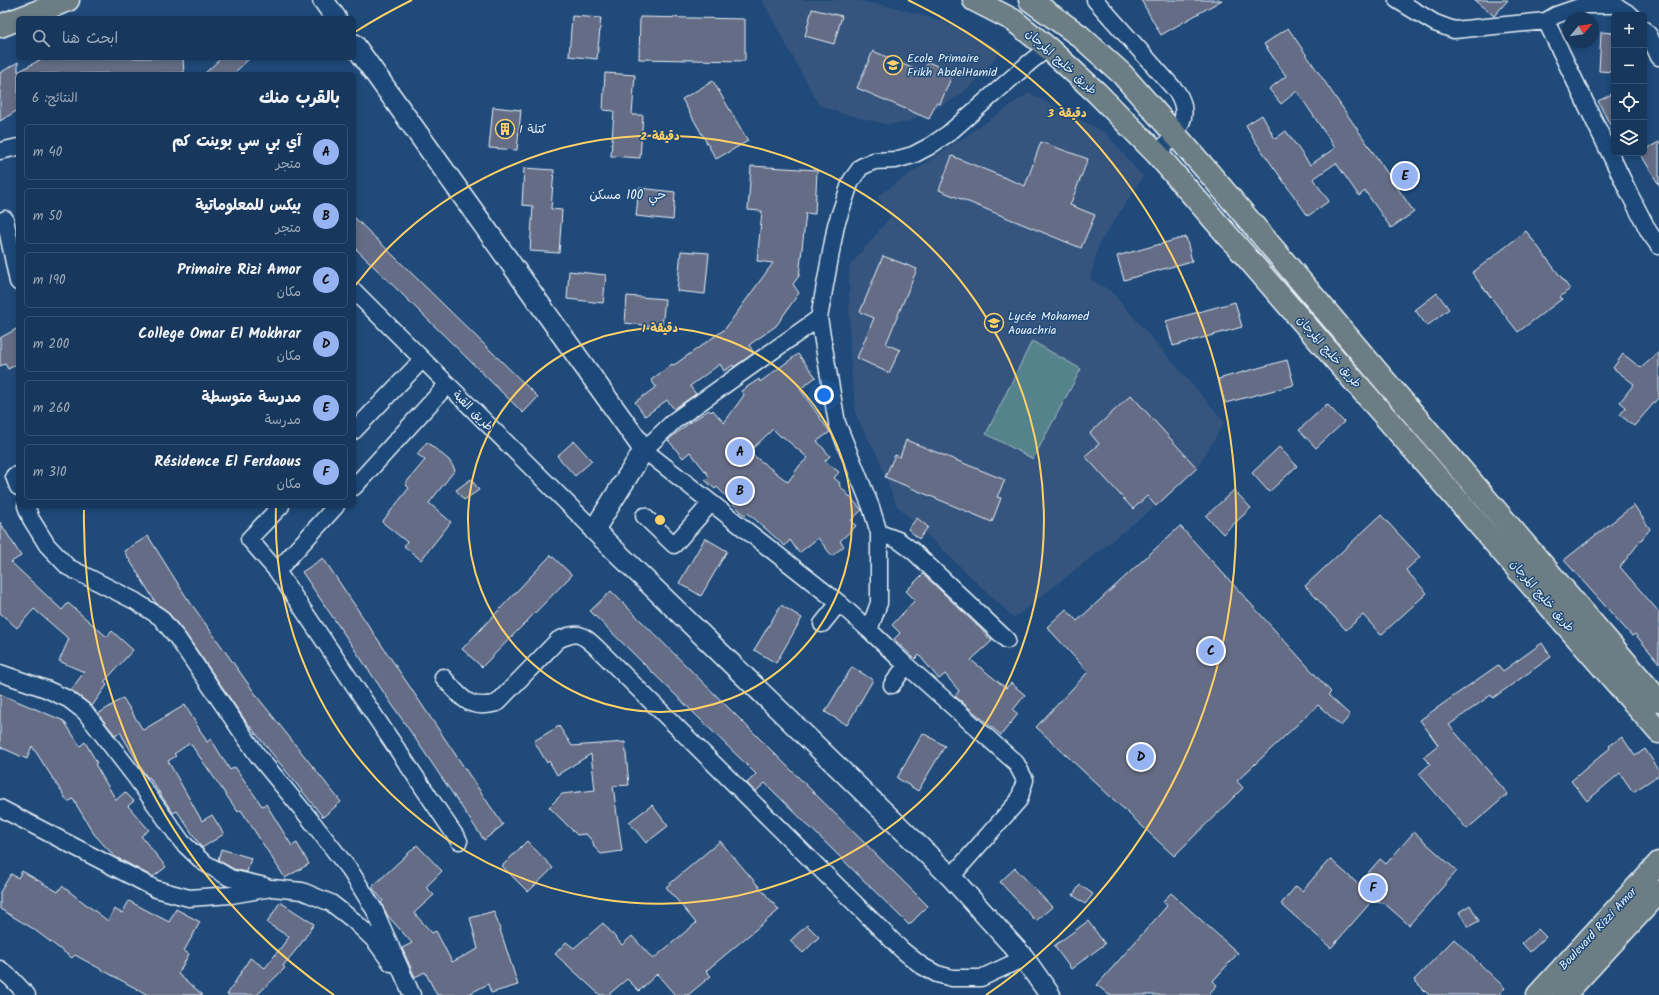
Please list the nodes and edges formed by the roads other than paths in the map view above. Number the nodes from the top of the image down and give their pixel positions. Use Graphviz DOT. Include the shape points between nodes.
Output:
graph roads {
  1 [pos="68,0"];
  2 [pos="323,0"];
  3 [pos="974,0"];
  4 [pos="1030,0"];
  5 [pos="1095,0"];
  6 [pos="1397,0"];
  7 [pos="1627,12"];
  8 [pos="24,16"];
  9 [pos="335,16"];
  10 [pos="16,19"];
  11 [pos="1546,21"];
  12 [pos="0,26"];
  13 [pos="1647,34"];
  14 [pos="356,47"];
  15 [pos="1048,48"];
  16 [pos="1659,57"];
  17 [pos="1175,135"];
  18 [pos="16,147"];
  19 [pos="0,151"];
  20 [pos="1157,154"];
  21 [pos="8,218"];
  22 [pos="1659,246"];
  23 [pos="16,269"];
  24 [pos="356,293"];
  25 [pos="819,318"];
  26 [pos="422,360"];
  27 [pos="1386,382"];
  28 [pos="447,385"];
  29 [pos="1369,398"];
  30 [pos="356,429"];
  31 [pos="644,450"];
  32 [pos="356,485"];
  33 [pos="711,502"];
  34 [pos="27,508"];
  35 [pos="279,508"];
  36 [pos="334,508"];
  37 [pos="644,516"];
  38 [pos="594,530"];
  39 [pos="879,533"];
  40 [pos="277,571"];
  41 [pos="839,604"];
  42 [pos="822,624"];
  43 [pos="869,630"];
  44 [pos="1007,640"];
  45 [pos="906,666"];
  46 [pos="0,674"];
  47 [pos="443,677"];
  48 [pos="892,685"];
  49 [pos="1659,701"];
  50 [pos="1659,732"];
  51 [pos="0,808"];
  52 [pos="459,841"];
  53 [pos="1659,863"];
  54 [pos="951,877"];
  55 [pos="272,888"];
  56 [pos="1659,892"];
  57 [pos="1024,958"];
  58 [pos="0,969"];
  59 [pos="411,991"];
  60 [pos="28,995"];
  61 [pos="1050,995"];
  62 [pos="1538,995"];
  63 [pos="1564,995"];
  1 -- 8 [label="main road"];
  2 -- 9 [label="street"];
  3 -- 15 [label="main road, طريق خليج المرجان" via="1013,20"];
  4 -- 17 [label="main road, طريق خليج المرجان" via="1080,36 1122,74"];
  5 -- 17 [label="street" via="1182,100 1183,120"];
  6 -- 11 [label="street" via="1435,23 1454,30"];
  7 -- 11 [label="street" via="1615,4 1585,5"];
  10 -- 12 [label="main road"];
  11 -- 22 [label="street" via="1630,195"];
  13 -- 16 [label="street"];
  14 -- 31 [label="street"];
  15 -- 20 [label="main road, طريق خليج المرجان"];
  15 -- 25 [label="street" via="949,133 930,146 913,155 895,160 874,160 861,167 851,181 836,225"];
  17 -- 20 [label="street"];
  17 -- 27 [label="main road, طريق خليج المرجان"];
  18 -- 19 [label="street"];
  20 -- 29 [label="main road, طريق خليج المرجان"];
  21 -- 23 [label="street"];
  24 -- 26 [label="street, طريق القبة"];
  25 -- 31 [label="street" via="674,421"];
  25 -- 39 [label="street" via="837,423"];
  26 -- 28 [label="street, طريق القبة"];
  26 -- 30 [label="street"];
  27 -- 29 [label="main road"];
  27 -- 49 [label="main road, طريق خليج المرجان"];
  28 -- 32 [label="street"];
  28 -- 38 [label="street, طريق القبة"];
  29 -- 50 [label="main road, طريق خليج المرجان"];
  31 -- 33 [label="street"];
  31 -- 38 [label="street"];
  33 -- 37 [label="street" via="674,545"];
  33 -- 41 [label="street"];
  34 -- 59 [label="street" via="47,545 68,567 135,601 160,617 178,639 258,756 351,872 374,909"];
  35 -- 40 [label="street" via="249,539"];
  36 -- 40 [label="street"];
  38 -- 54 [label="street"];
  39 -- 43 [label="street" via="879,603"];
  39 -- 44 [label="street" via="898,540 913,551"];
  40 -- 52 [label="street"];
  41 -- 42 [label="street"];
  41 -- 43 [label="street"];
  43 -- 45 [label="street"];
  45 -- 48 [label="street"];
  45 -- 54 [label="street" via="1016,763 1025,780 1019,800"];
  46 -- 55 [label="street" via="46,689 68,699 85,712 182,842 203,862 230,878"];
  47 -- 57 [label="street" via="464,700 474,705 497,703 558,640 569,635 583,635 902,950 922,966 952,978 981,978"];
  51 -- 55 [label="street" via="156,889 189,898 231,895"];
  53 -- 62 [label="main road, Boulevard Rizzi Amor"];
  54 -- 57 [label="street"];
  55 -- 59 [label="street" via="302,891 331,903 375,941"];
  56 -- 63 [label="main road, Boulevard Rizzi Amor"];
  57 -- 61 [label="street"];
  58 -- 60 [label="street"];
}
